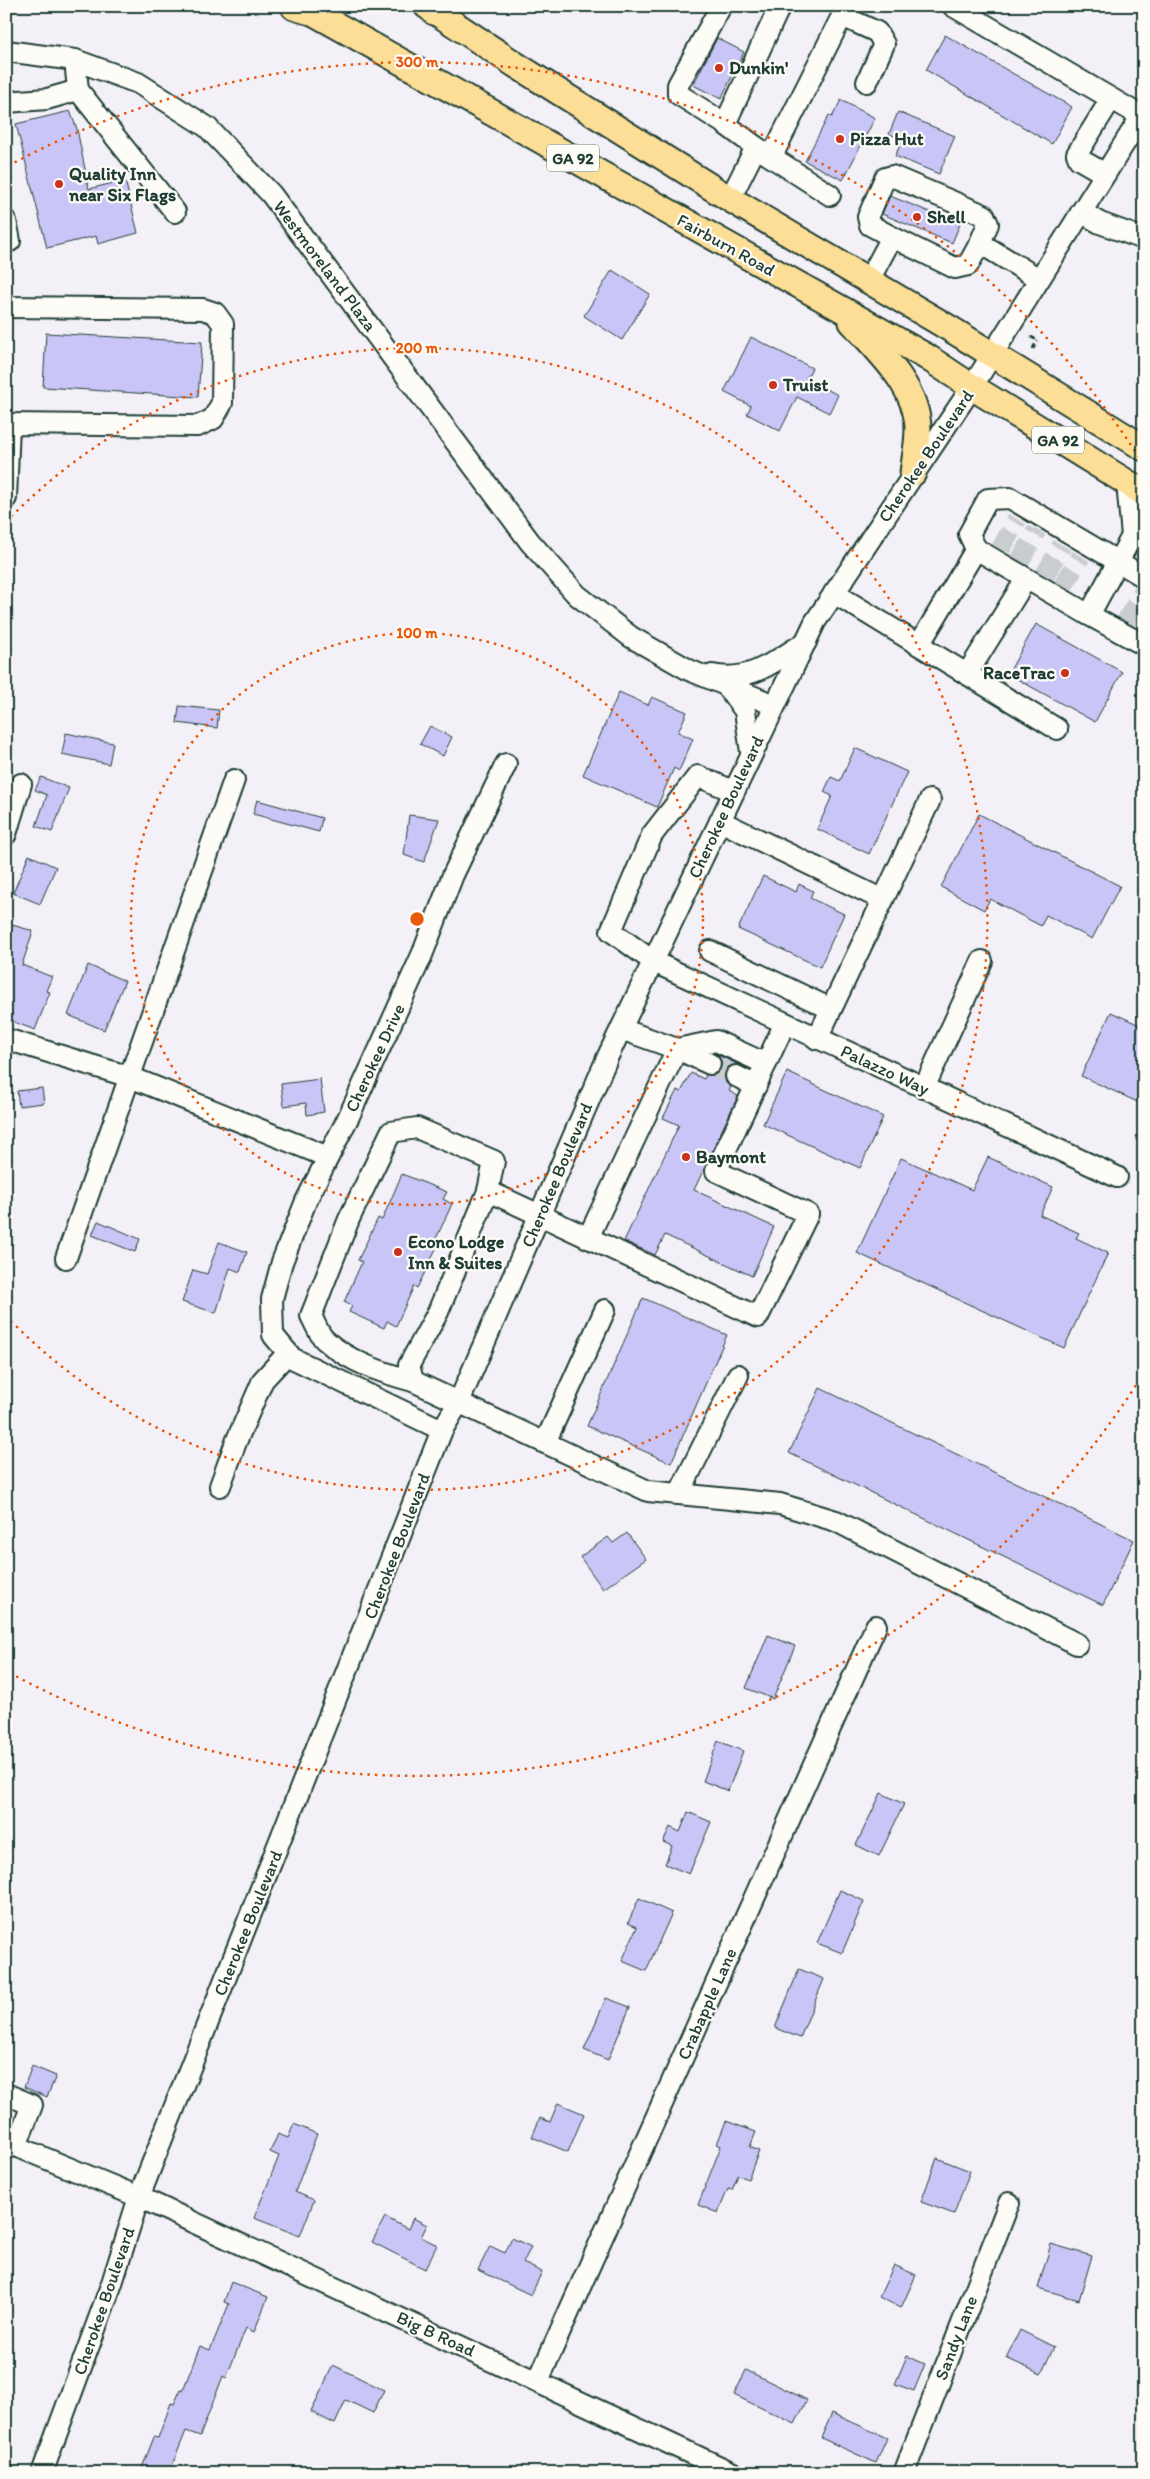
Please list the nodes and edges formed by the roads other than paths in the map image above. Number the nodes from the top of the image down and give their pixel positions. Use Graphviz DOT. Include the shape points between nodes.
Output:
graph roads {
  1 [pos="721,6"];
  2 [pos="780,6"];
  3 [pos="953,6"];
  4 [pos="302,8"];
  5 [pos="431,8"];
  6 [pos="835,11"];
  7 [pos="6,51"];
  8 [pos="75,60"];
  9 [pos="867,82"];
  10 [pos="78,90"];
  11 [pos="1111,99"];
  12 [pos="6,102"];
  13 [pos="1142,114"];
  14 [pos="725,124"];
  15 [pos="764,152"];
  16 [pos="1105,174"];
  17 [pos="830,195"];
  18 [pos="730,199"];
  19 [pos="175,212"];
  20 [pos="1081,212"];
  21 [pos="6,221"];
  22 [pos="892,237"];
  23 [pos="1144,239"];
  24 [pos="10,241"];
  25 [pos="980,243"];
  26 [pos="1039,279"];
  27 [pos="869,280"];
  28 [pos="6,307"];
  29 [pos="839,308"];
  30 [pos="991,355"];
  31 [pos="972,387"];
  32 [pos="8,424"];
  33 [pos="1144,448"];
  34 [pos="913,473"];
  35 [pos="1135,488"];
  36 [pos="6,498"];
  37 [pos="1138,534"];
  38 [pos="976,549"];
  39 [pos="1119,562"];
  40 [pos="1029,574"];
  41 [pos="1143,586"];
  42 [pos="834,593"];
  43 [pos="1089,614"];
  44 [pos="806,642"];
  45 [pos="919,645"];
  46 [pos="1144,645"];
  47 [pos="689,670"];
  48 [pos="967,674"];
  49 [pos="726,685"];
  50 [pos="774,705"];
  51 [pos="1057,729"];
  52 [pos="751,752"];
  53 [pos="506,764"];
  54 [pos="234,780"];
  55 [pos="21,784"];
  56 [pos="733,792"];
  57 [pos="930,800"];
  58 [pos="720,820"];
  59 [pos="6,834"];
  60 [pos="883,900"];
  61 [pos="710,951"];
  62 [pos="982,961"];
  63 [pos="654,962"];
  64 [pos="831,1009"];
  65 [pos="785,1023"];
  66 [pos="621,1029"];
  67 [pos="6,1039"];
  68 [pos="817,1039"];
  69 [pos="677,1049"];
  70 [pos="710,1064"];
  71 [pos="766,1064"];
  72 [pos="736,1076"];
  73 [pos="130,1077"];
  74 [pos="756,1086"];
  75 [pos="924,1088"];
  76 [pos="328,1157"];
  77 [pos="1117,1177"];
  78 [pos="488,1191"];
  79 [pos="539,1215"];
  80 [pos="588,1238"];
  81 [pos="66,1258"];
  82 [pos="605,1310"];
  83 [pos="288,1353"];
  84 [pos="738,1375"];
  85 [pos="414,1381"];
  86 [pos="459,1402"];
  87 [pos="442,1430"];
  88 [pos="545,1443"];
  89 [pos="220,1486"];
  90 [pos="680,1494"];
  91 [pos="876,1626"];
  92 [pos="1077,1644"];
  93 [pos="6,2094"];
  94 [pos="11,2144"];
  95 [pos="139,2197"];
  96 [pos="1009,2203"];
  97 [pos="538,2382"];
  98 [pos="42,2473"];
  99 [pos="733,2473"];
  100 [pos="904,2473"];
  1 -- 14 [label="street" via="678,86 678,94"];
  2 -- 14 [label="street"];
  3 -- 11 [label="street"];
  4 -- 29 [label="main road, Fairburn Road / GA 92"];
  5 -- 18 [label="main road, GA 92"];
  6 -- 9 [label="street" via="877,32 884,44"];
  6 -- 15 [label="street"];
  7 -- 8 [label="street, Westmoreland Plaza"];
  8 -- 10 [label="street"];
  8 -- 47 [label="street, Westmoreland Plaza" via="138,83 206,127 271,194 536,549 577,595 631,637"];
  10 -- 12 [label="street" via="47,99"];
  10 -- 19 [label="street"];
  11 -- 13 [label="street"];
  11 -- 16 [label="street" via="1077,154"];
  13 -- 16 [label="street, Cherokee Boulevard"];
  14 -- 15 [label="street"];
  15 -- 17 [label="street"];
  15 -- 18 [label="street"];
  16 -- 20 [label="street, Cherokee Boulevard"];
  18 -- 27 [label="main road, GA 92"];
  20 -- 23 [label="street" via="1100,223"];
  20 -- 26 [label="street, Cherokee Boulevard"];
  21 -- 24 [label="street"];
  22 -- 25 [label="street" via="955,268 968,265"];
  22 -- 25 [label="street" via="870,225 868,217 885,178 892,176 984,215 988,224"];
  22 -- 27 [label="street"];
  25 -- 26 [label="street"];
  26 -- 30 [label="street, Cherokee Boulevard"];
  27 -- 30 [label="main road, GA 92"];
  28 -- 32 [label="street" via="203,309 216,313 223,324 222,403 213,419 198,426"];
  29 -- 31 [label="main road, Fairburn Road / GA 92" via="927,356"];
  29 -- 34 [label="main road" via="897,375 913,401 918,427"];
  30 -- 31 [label="street, Cherokee Boulevard"];
  30 -- 33 [label="main road, GA 92"];
  31 -- 34 [label="street, Cherokee Boulevard"];
  31 -- 35 [label="main road, Fairburn Road / GA 92"];
  32 -- 36 [label="street"];
  34 -- 42 [label="street, Cherokee Boulevard"];
  35 -- 37 [label="street"];
  37 -- 39 [label="street"];
  38 -- 39 [label="street" via="969,534 988,499 1010,498 1021,513 1085,550"];
  38 -- 40 [label="street" via="998,555"];
  38 -- 45 [label="street"];
  39 -- 41 [label="street"];
  39 -- 43 [label="street"];
  40 -- 43 [label="street" via="1060,591"];
  40 -- 48 [label="street"];
  42 -- 44 [label="street, Cherokee Boulevard"];
  42 -- 45 [label="street"];
  43 -- 46 [label="street" via="1123,627"];
  44 -- 47 [label="street, Westmoreland Plaza" via="752,674 724,677"];
  44 -- 50 [label="street, Cherokee Boulevard"];
  45 -- 48 [label="street"];
  47 -- 49 [label="street, Westmoreland Plaza"];
  48 -- 51 [label="street"];
  49 -- 50 [label="street, Westmoreland Plaza"];
  49 -- 52 [label="street" via="744,711"];
  50 -- 52 [label="street, Cherokee Boulevard"];
  52 -- 56 [label="street, Cherokee Boulevard"];
  53 -- 76 [label="street, Cherokee Drive" via="454,875 419,963"];
  54 -- 73 [label="street"];
  55 -- 59 [label="street"];
  56 -- 58 [label="street, Cherokee Boulevard"];
  56 -- 63 [label="street, Palazzo Way" via="698,776 652,835 611,931"];
  57 -- 60 [label="street"];
  58 -- 60 [label="street"];
  58 -- 63 [label="street, Cherokee Boulevard"];
  60 -- 64 [label="street"];
  61 -- 64 [label="street"];
  62 -- 75 [label="street"];
  63 -- 65 [label="street, Palazzo Way"];
  63 -- 66 [label="street, Cherokee Boulevard"];
  64 -- 68 [label="street"];
  65 -- 68 [label="street, Palazzo Way"];
  65 -- 71 [label="street"];
  66 -- 69 [label="street"];
  66 -- 79 [label="street, Cherokee Boulevard"];
  67 -- 73 [label="street"];
  68 -- 75 [label="street, Palazzo Way"];
  69 -- 70 [label="street"];
  69 -- 71 [label="street" via="716,1041"];
  69 -- 80 [label="street"];
  71 -- 74 [label="street"];
  72 -- 74 [label="street"];
  73 -- 76 [label="street"];
  73 -- 81 [label="street"];
  74 -- 80 [label="street" via="716,1171 808,1214 758,1317"];
  75 -- 77 [label="street, Palazzo Way"];
  76 -- 83 [label="street, Cherokee Drive" via="295,1228 272,1299 273,1336"];
  78 -- 79 [label="street"];
  78 -- 85 [label="street" via="438,1312 409,1365"];
  78 -- 85 [label="street" via="494,1161 417,1128 391,1132 349,1219 311,1316 323,1339 360,1362"];
  79 -- 80 [label="street"];
  79 -- 86 [label="street, Cherokee Boulevard"];
  82 -- 88 [label="street"];
  83 -- 87 [label="street, Cherokee Drive" via="292,1358"];
  83 -- 89 [label="street" via="263,1380"];
  84 -- 90 [label="street"];
  85 -- 86 [label="street"];
  86 -- 87 [label="street, Cherokee Boulevard"];
  86 -- 88 [label="street"];
  87 -- 95 [label="street, Cherokee Boulevard"];
  88 -- 90 [label="street" via="648,1492"];
  90 -- 92 [label="street" via="780,1504 836,1521"];
  91 -- 97 [label="street, Crabapple Lane"];
  93 -- 94 [label="street" via="32,2106"];
  94 -- 95 [label="street, Big B Road"];
  95 -- 97 [label="street, Big B Road"];
  95 -- 98 [label="street, Cherokee Boulevard" via="109,2292"];
  96 -- 100 [label="street, Sandy Lane"];
  97 -- 99 [label="street, Big B Road"];
}
